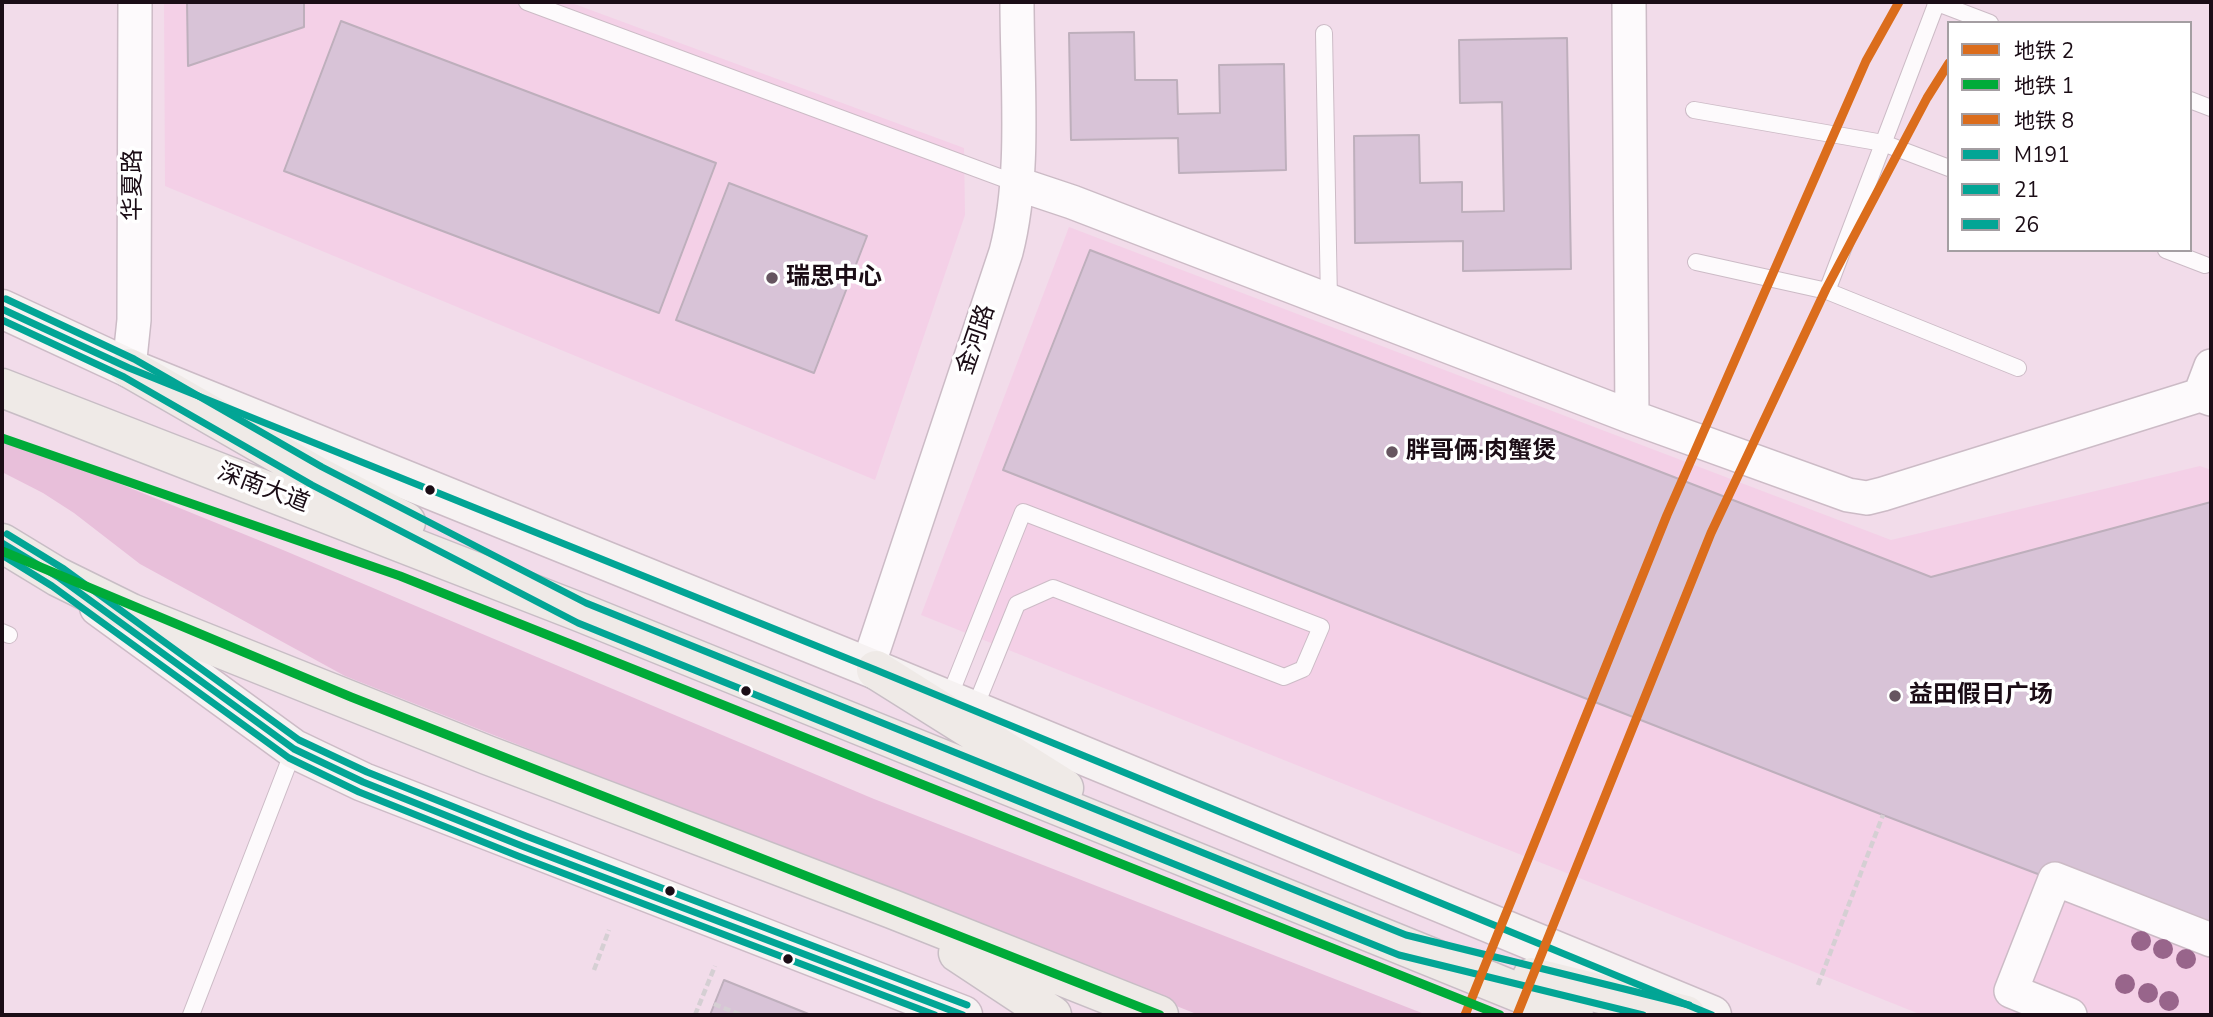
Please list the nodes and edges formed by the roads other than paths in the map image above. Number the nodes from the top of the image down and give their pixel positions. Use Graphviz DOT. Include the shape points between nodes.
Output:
graph roads {
  1 [pos="135,2"];
  2 [pos="527,2"];
  3 [pos="1017,2"];
  4 [pos="1629,2"];
  5 [pos="1936,2"];
  6 [pos="1985,21"];
  7 [pos="1324,33"];
  8 [pos="2192,101"];
  9 [pos="2211,108"];
  10 [pos="1694,110"];
  11 [pos="1883,143"];
  12 [pos="1947,166"];
  13 [pos="1018,184"];
  14 [pos="2171,252"];
  15 [pos="1696,262"];
  16 [pos="2205,265"];
  17 [pos="1827,292"];
  18 [pos="1329,301"];
  19 [pos="2,309"];
  20 [pos="129,368"];
  21 [pos="2018,368"];
  22 [pos="2207,387"];
  23 [pos="2,388"];
  24 [pos="1632,417"];
  25 [pos="2,543"];
  26 [pos="58,578"];
  27 [pos="582,613"];
  28 [pos="872,668"];
  29 [pos="961,705"];
  30 [pos="294,749"];
  31 [pos="1149,842"];
  32 [pos="892,909"];
  33 [pos="2211,940"];
  34 [pos="1403,945"];
  35 [pos="191,1015"];
  36 [pos="963,1015"];
  37 [pos="1052,1015"];
  38 [pos="1158,1015"];
  39 [pos="1574,1015"];
  40 [pos="1686,1015"];
  41 [pos="1712,1015"];
  42 [pos="2070,1015"];
  1 -- 20 [label="street, 华夏路" via="134,320"];
  2 -- 13 [label="lane"];
  3 -- 13 [label="street, 金河路"];
  4 -- 24 [label="street"];
  5 -- 6 [label="lane"];
  5 -- 11 [label="lane"];
  7 -- 18 [label="lane"];
  8 -- 9 [label="lane"];
  10 -- 11 [label="lane"];
  11 -- 12 [label="lane"];
  11 -- 17 [label="lane"];
  13 -- 18 [label="street"];
  13 -- 28 [label="street, 金河路" via="1006,252"];
  14 -- 16 [label="lane"];
  15 -- 17 [label="lane"];
  17 -- 21 [label="lane"];
  18 -- 24 [label="street"];
  19 -- 20 [label="main road"];
  20 -- 27 [label="main road" via="317,476"];
  20 -- 28 [label="main road"];
  22 -- 24 [label="street" via="1867,498"];
  23 -- 27 [label="main road, 深南大道"];
  25 -- 26 [label="main road"];
  26 -- 30 [label="main road"];
  26 -- 32 [label="main road" via="131,613 487,755"];
  27 -- 31 [label="main road, 深南大道"];
  28 -- 29 [label="main road"];
  28 -- 31 [label="main road"];
  29 -- 29 [label="lane" via="1017,604 1053,588 1284,677 1303,669 1321,627 1024,512"];
  29 -- 41 [label="main road"];
  30 -- 35 [label="lane"];
  30 -- 36 [label="main road" via="522,846"];
  31 -- 34 [label="main road, 深南大道"];
  32 -- 37 [label="main road"];
  32 -- 38 [label="main road"];
  33 -- 42 [label="street" via="2055,879 2011,991"];
  34 -- 39 [label="main road, 深南大道"];
  34 -- 40 [label="main road"];
}
